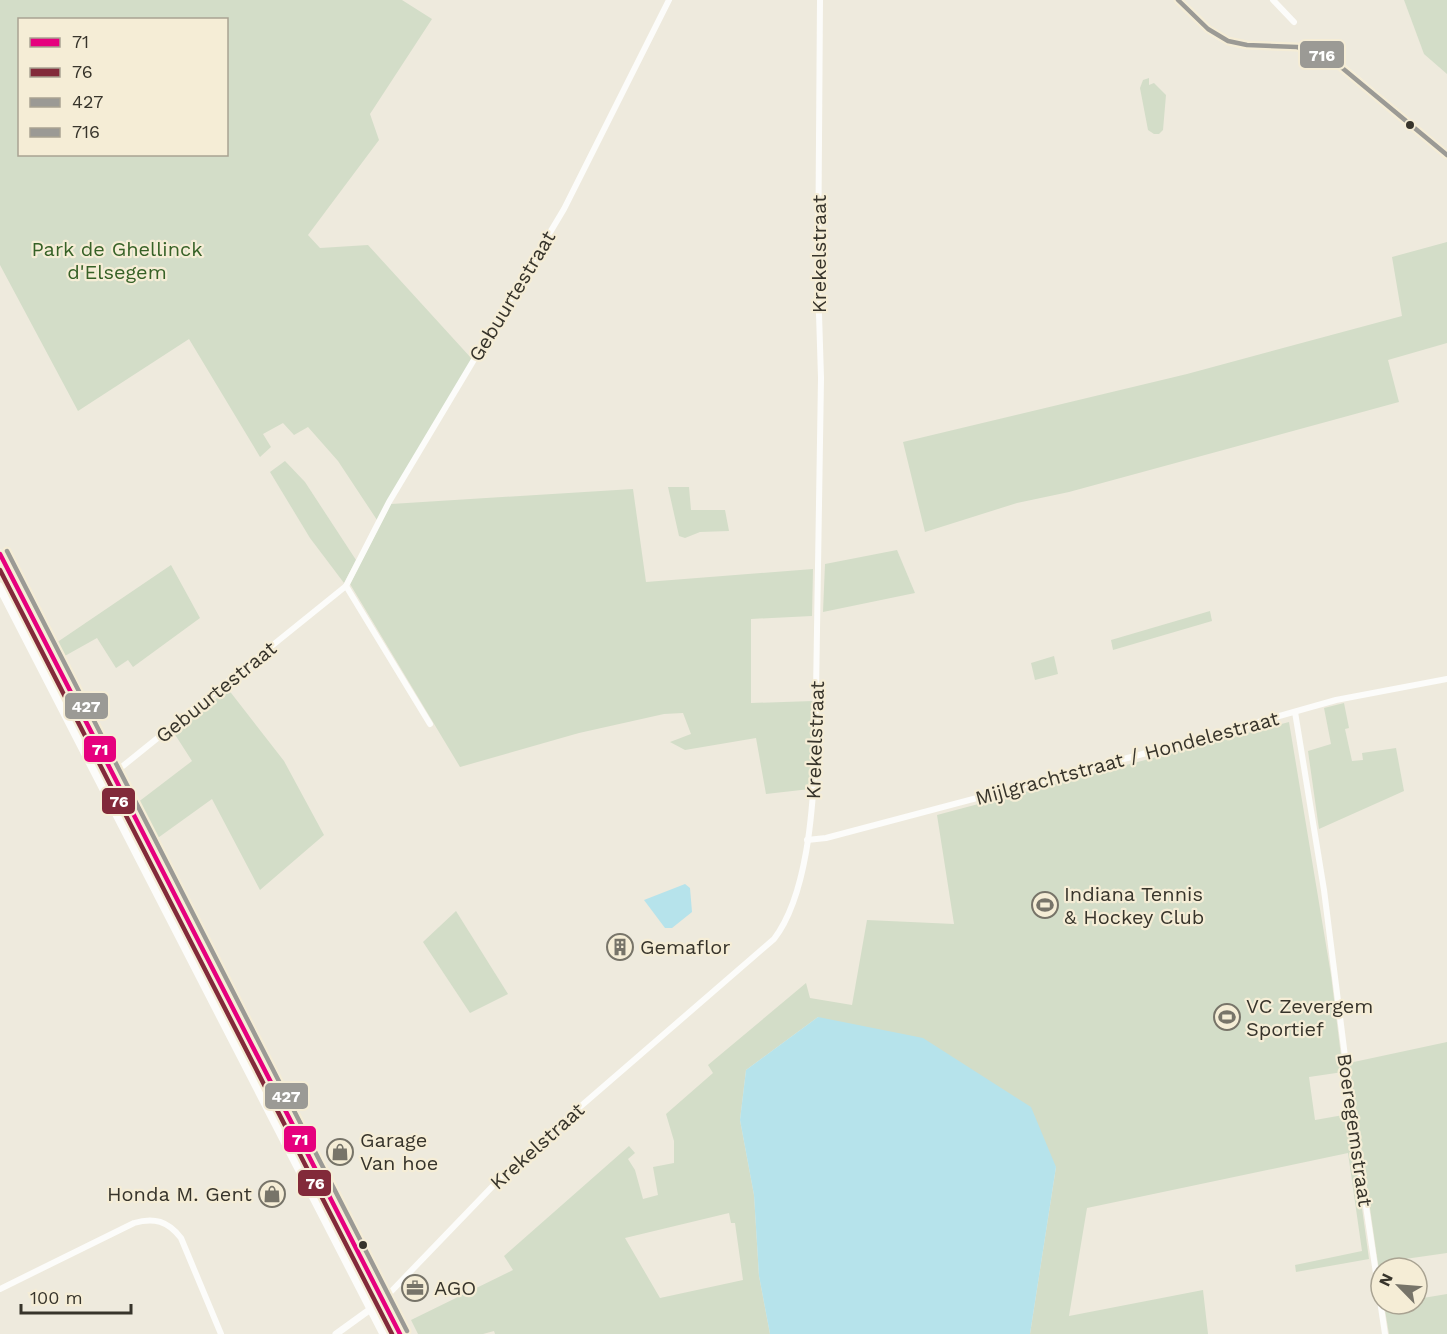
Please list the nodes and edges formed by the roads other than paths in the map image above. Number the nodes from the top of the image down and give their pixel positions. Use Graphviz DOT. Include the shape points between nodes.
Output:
graph roads {
  1 [pos="669,0"];
  2 [pos="820,0"];
  3 [pos="1178,0"];
  4 [pos="1274,0"];
  5 [pos="1294,22"];
  6 [pos="1447,155"];
  7 [pos="0,554"];
  8 [pos="346,586"];
  9 [pos="0,587"];
  10 [pos="1447,679"];
  11 [pos="1295,712"];
  12 [pos="430,724"];
  13 [pos="113,774"];
  14 [pos="807,840"];
  15 [pos="0,1289"];
  16 [pos="383,1300"];
  17 [pos="371,1308"];
  18 [pos="221,1334"];
  19 [pos="336,1334"];
  20 [pos="384,1334"];
  21 [pos="400,1334"];
  22 [pos="1385,1334"];
  1 -- 8 [label="street, Gebuurtestraat" via="564,208 389,502"];
  2 -- 14 [label="street, Krekelstraat" via="820,505 815,766"];
  3 -- 6 [label="street" via="1216,36 1228,41 1302,48 1325,55"];
  4 -- 5 [label="street"];
  7 -- 13 [label="highway"];
  8 -- 12 [label="street"];
  8 -- 13 [label="street, Gebuurtestraat"];
  9 -- 17 [label="highway"];
  10 -- 11 [label="street, Mijlgrachtstraat / Hondelestraat" via="1362,694"];
  11 -- 14 [label="street, Mijlgrachtstraat / Hondelestraat"];
  11 -- 22 [label="street, Boeregemstraat" via="1324,890"];
  13 -- 16 [label="highway"];
  14 -- 16 [label="street, Krekelstraat" via="786,923 774,939 514,1164"];
  15 -- 18 [label="street" via="134,1223 161,1221 173,1227 181,1238"];
  16 -- 17 [label="street"];
  16 -- 21 [label="highway"];
  17 -- 19 [label="street"];
  17 -- 20 [label="highway"];
}
